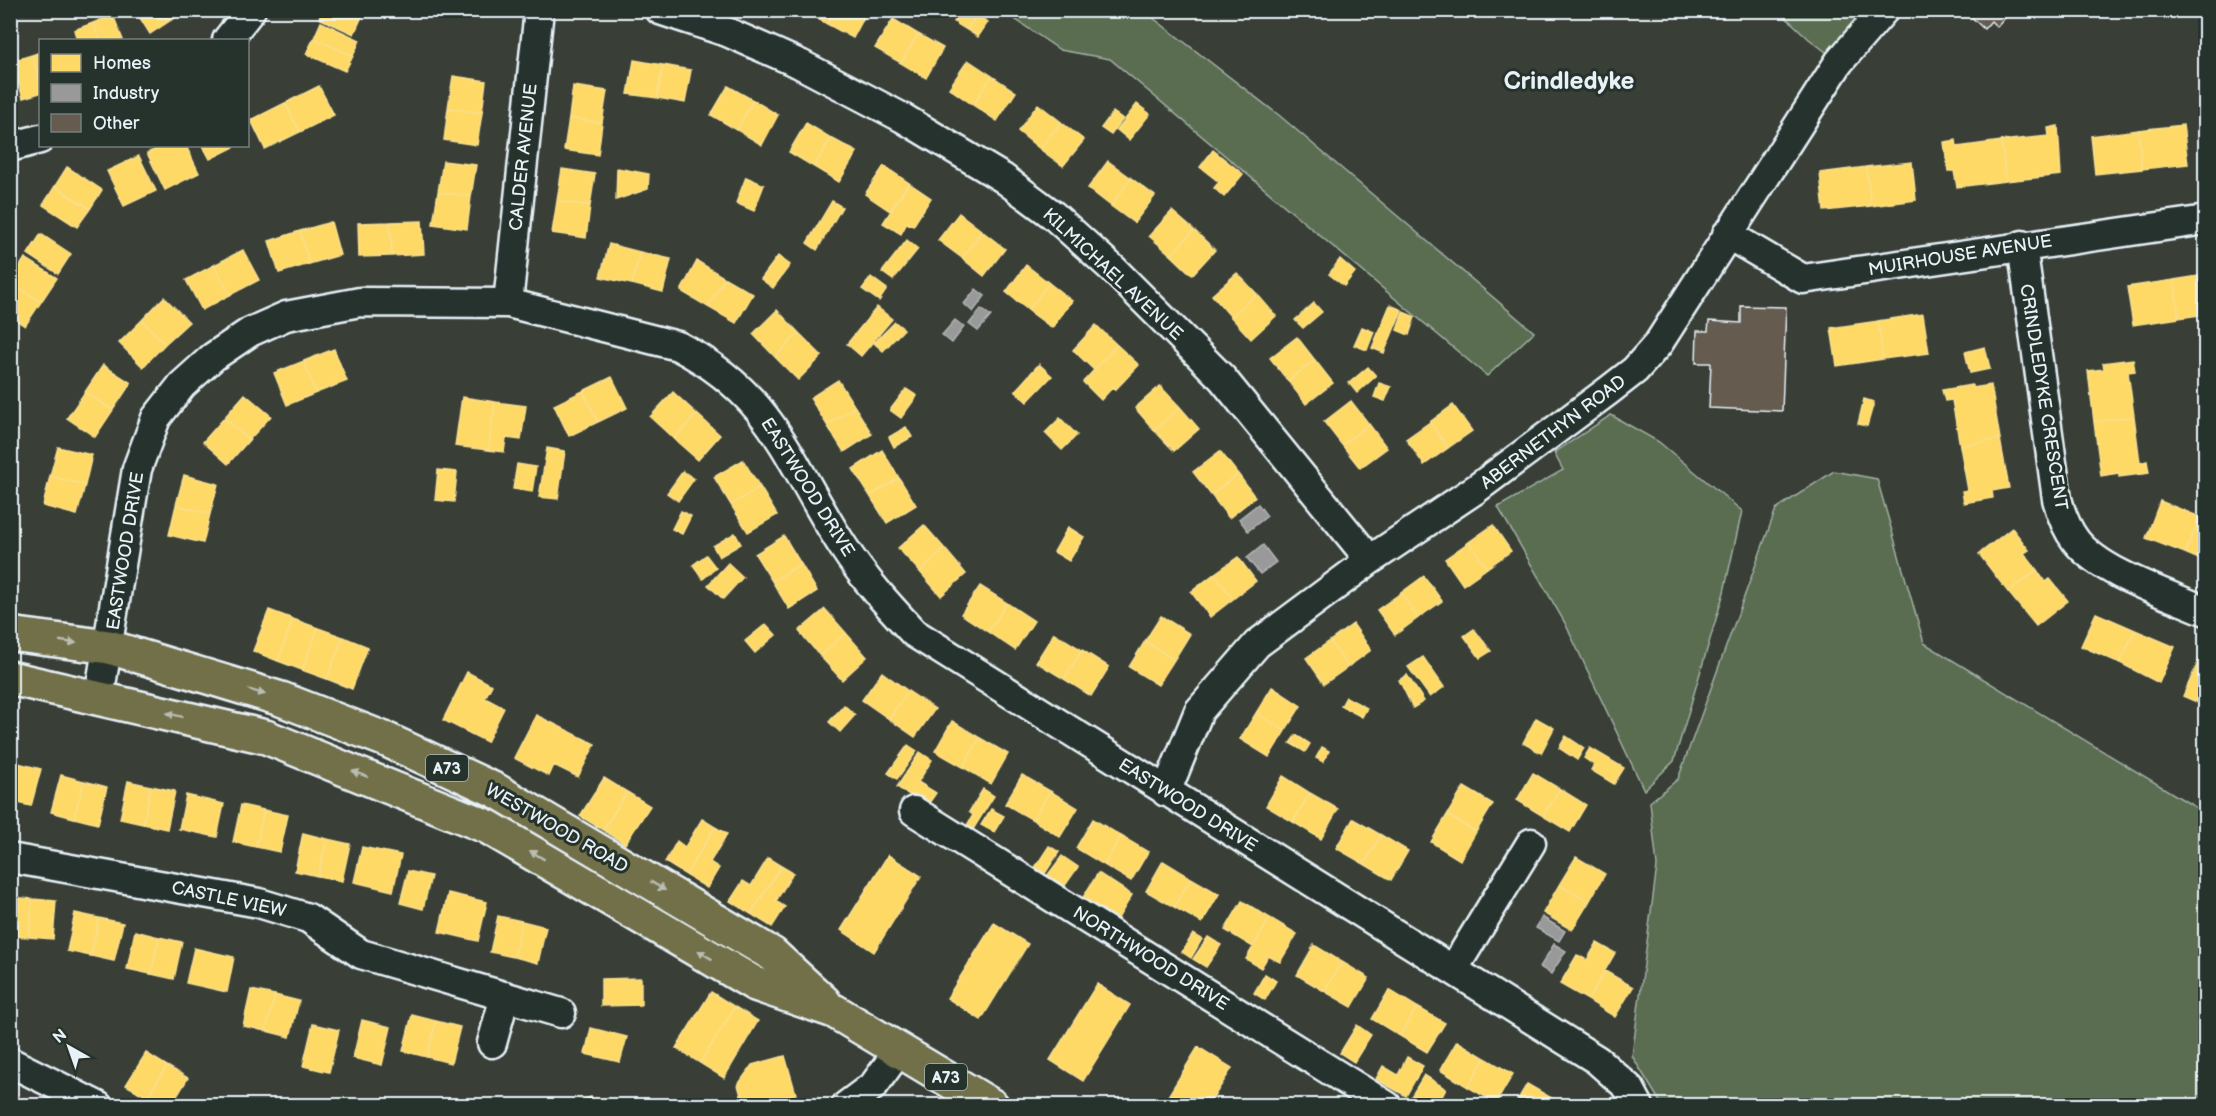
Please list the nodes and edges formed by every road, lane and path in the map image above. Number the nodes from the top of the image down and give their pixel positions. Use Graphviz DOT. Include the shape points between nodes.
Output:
graph roads {
  1 [pos="251,10"];
  2 [pos="538,10"];
  3 [pos="660,10"];
  4 [pos="1884,10"];
  5 [pos="228,39"];
  6 [pos="39,139"];
  7 [pos="10,147"];
  8 [pos="2205,220"];
  9 [pos="1727,234"];
  10 [pos="2022,245"];
  11 [pos="508,303"];
  12 [pos="1370,560"];
  13 [pos="2205,611"];
  14 [pos="10,634"];
  15 [pos="109,647"];
  16 [pos="10,678"];
  17 [pos="99,698"];
  18 [pos="1167,792"];
  19 [pos="914,811"];
  20 [pos="1531,843"];
  21 [pos="10,858"];
  22 [pos="1454,970"];
  23 [pos="505,996"];
  24 [pos="834,1011"];
  25 [pos="561,1013"];
  26 [pos="492,1043"];
  27 [pos="900,1049"];
  28 [pos="10,1062"];
  29 [pos="98,1106"];
  30 [pos="846,1106"];
  31 [pos="992,1106"];
  32 [pos="1387,1106"];
  33 [pos="1639,1106"];
  1 -- 5 [label="street"];
  2 -- 11 [label="street, CALDER AVENUE"];
  3 -- 12 [label="street, KILMICHAEL AVENUE" via="727,32 800,64 903,118 1003,178 1053,215 1113,268 1222,378"];
  4 -- 9 [label="street, ABERNETHYN ROAD" via="1839,62"];
  6 -- 7 [label="street"];
  8 -- 10 [label="street, MUIRHOUSE AVENUE"];
  9 -- 10 [label="street, MUIRHOUSE AVENUE" via="1803,279"];
  9 -- 12 [label="street, ABERNETHYN ROAD" via="1658,344 1635,370 1476,489"];
  10 -- 13 [label="street, CRINDLEDYKE CRESCENT" via="2062,519 2077,542 2095,558"];
  11 -- 15 [label="street, EASTWOOD DRIVE" via="360,302 319,309 286,316 250,332 213,357 182,385 156,418 137,469"];
  11 -- 18 [label="street, EASTWOOD DRIVE" via="678,346 730,379 774,426 844,549 914,633"];
  12 -- 18 [label="street, ABERNETHYN ROAD" via="1257,644 1199,711"];
  14 -- 15 [label="main road, WESTWOOD ROAD / A73, one-way"];
  15 -- 17 [label="street, EASTWOOD DRIVE"];
  15 -- 24 [label="main road, WESTWOOD ROAD / A73, one-way" via="281,699 387,740 497,791 772,954"];
  16 -- 17 [label="main road, WESTWOOD ROAD / A73"];
  24 -- 17 [label="main road, WESTWOOD ROAD / A73, one-way" via="755,984 488,827 266,737"];
  18 -- 22 [label="street, EASTWOOD DRIVE"];
  19 -- 32 [label="street, NORTHWOOD DRIVE"];
  20 -- 22 [label="street"];
  21 -- 23 [label="street, CASTLE VIEW" via="259,903 308,918 361,954"];
  22 -- 33 [label="street, EASTWOOD DRIVE" via="1597,1059 1630,1089"];
  23 -- 25 [label="street, CASTLE VIEW"];
  23 -- 26 [label="street"];
  24 -- 27 [label="main road, WESTWOOD ROAD / A73"];
  27 -- 30 [label="street" via="874,1085"];
  27 -- 31 [label="main road, WESTWOOD ROAD / A73"];
  28 -- 29 [label="street"];
}
